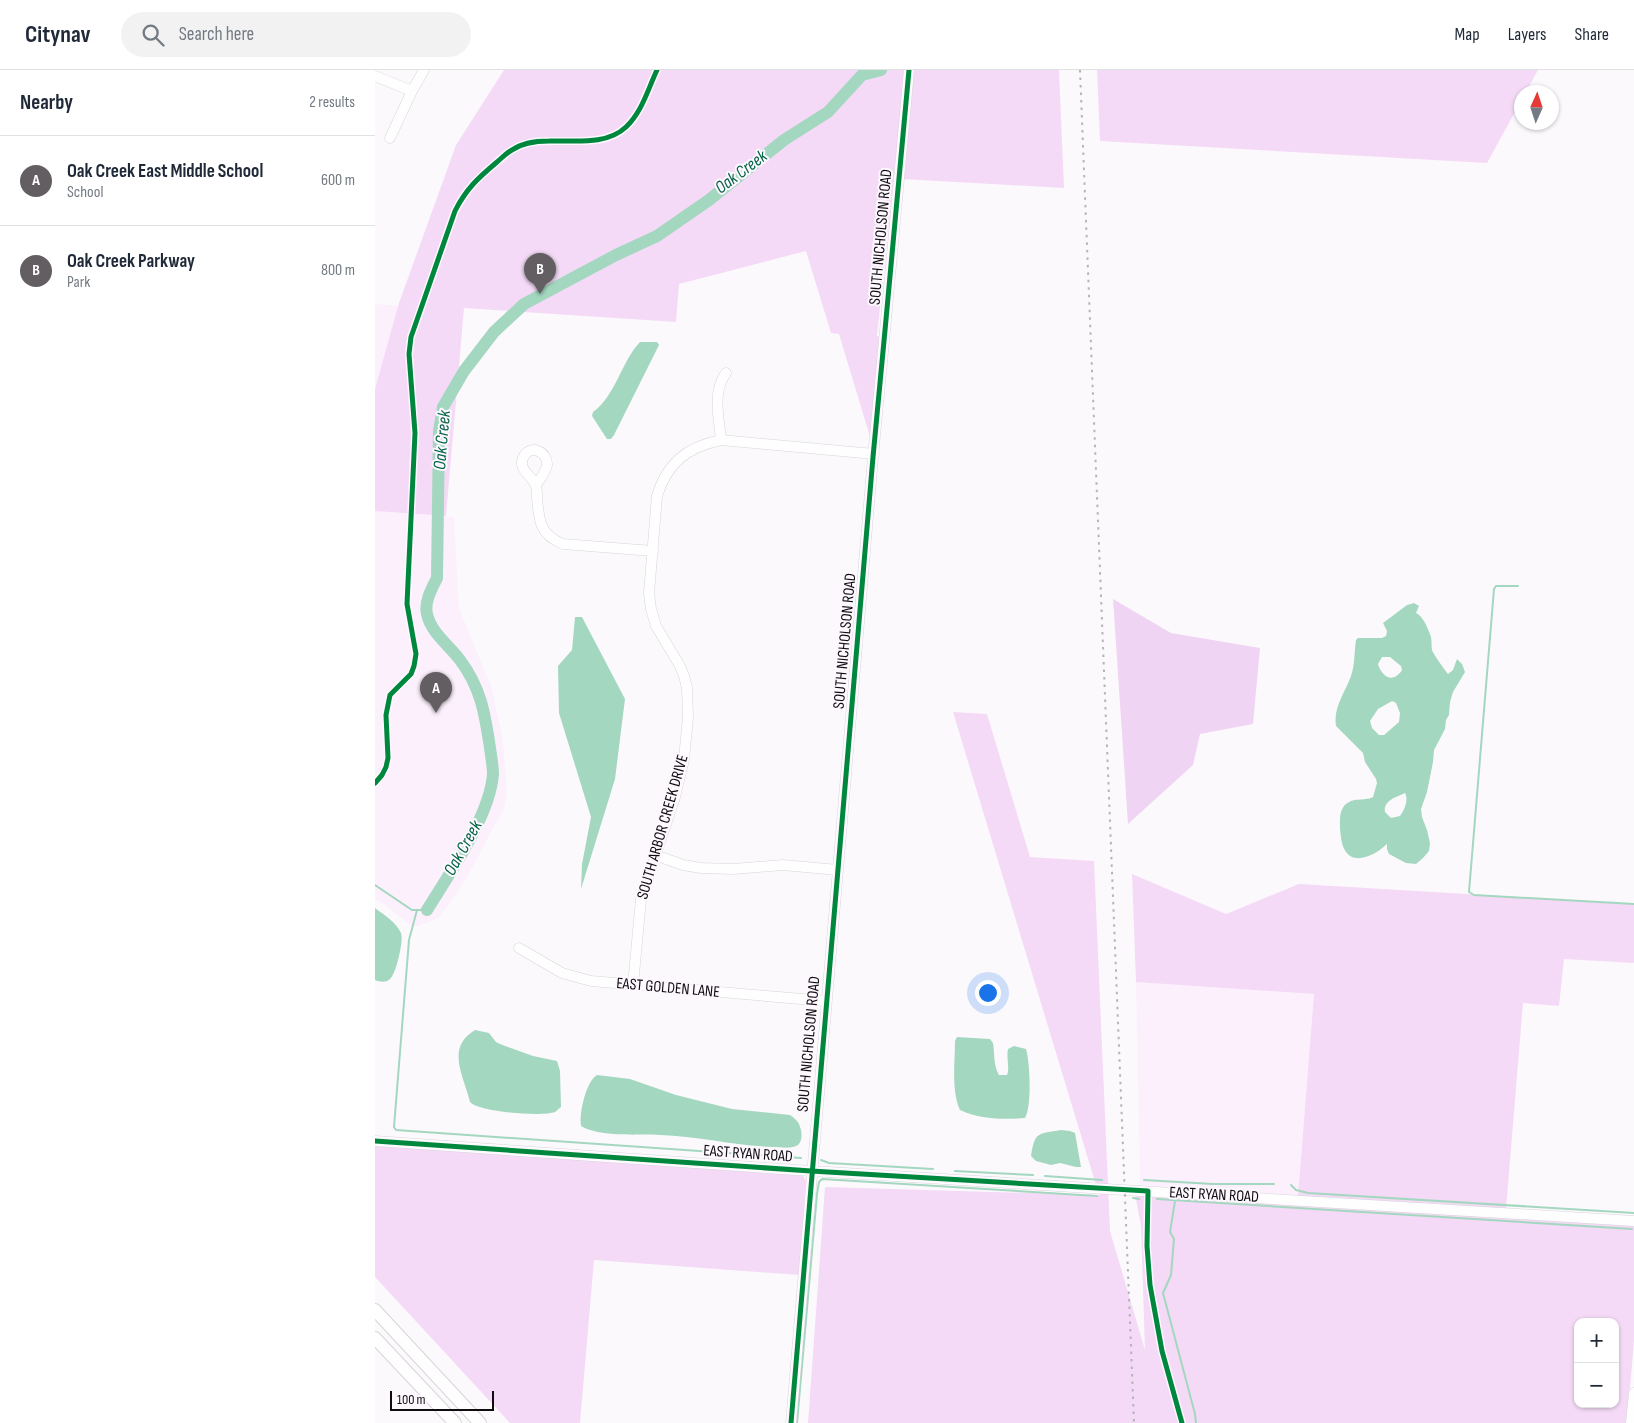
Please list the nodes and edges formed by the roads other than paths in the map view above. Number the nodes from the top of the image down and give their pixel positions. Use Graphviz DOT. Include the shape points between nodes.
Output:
graph roads {
  1 [pos="424,70"];
  2 [pos="909,72"];
  3 [pos="375,76"];
  4 [pos="412,91"];
  5 [pos="390,138"];
  6 [pos="727,373"];
  7 [pos="721,440"];
  8 [pos="874,454"];
  9 [pos="536,485"];
  10 [pos="653,550"];
  11 [pos="655,855"];
  12 [pos="838,870"];
  13 [pos="519,948"];
  14 [pos="633,985"];
  15 [pos="825,1001"];
  16 [pos="375,1141"];
  17 [pos="811,1171"];
  18 [pos="1634,1221"];
  19 [pos="375,1310"];
  20 [pos="375,1338"];
  21 [pos="1634,1393"];
  22 [pos="455,1423"];
  23 [pos="480,1423"];
  24 [pos="791,1423"];
  25 [pos="1631,1423"];
  1 -- 4 [label="street"];
  2 -- 8 [label="street, SOUTH NICHOLSON ROAD"];
  3 -- 4 [label="street"];
  4 -- 5 [label="street"];
  6 -- 7 [label="street" via="721,380 718,397"];
  7 -- 8 [label="street"];
  7 -- 10 [label="street, SOUTH ARBOR CREEK DRIVE" via="689,451 678,459 662,481 657,496"];
  8 -- 12 [label="street, SOUTH NICHOLSON ROAD"];
  9 -- 10 [label="street" via="540,524 552,540 563,544"];
  10 -- 11 [label="street, SOUTH ARBOR CREEK DRIVE" via="649,593 651,609 656,626 681,666 688,701 684,759"];
  11 -- 12 [label="street" via="701,868 783,865"];
  11 -- 14 [label="street, SOUTH ARBOR CREEK DRIVE" via="641,899"];
  12 -- 15 [label="street, SOUTH NICHOLSON ROAD"];
  13 -- 14 [label="street, EAST GOLDEN LANE" via="562,972 591,981"];
  14 -- 15 [label="street, EAST GOLDEN LANE"];
  15 -- 17 [label="street, SOUTH NICHOLSON ROAD"];
  16 -- 17 [label="street, EAST RYAN ROAD"];
  17 -- 18 [label="street, EAST RYAN ROAD"];
  17 -- 24 [label="street, SOUTH NICHOLSON ROAD"];
  19 -- 23 [label="main road"];
  20 -- 22 [label="main road"];
  21 -- 25 [label="street"];
}
